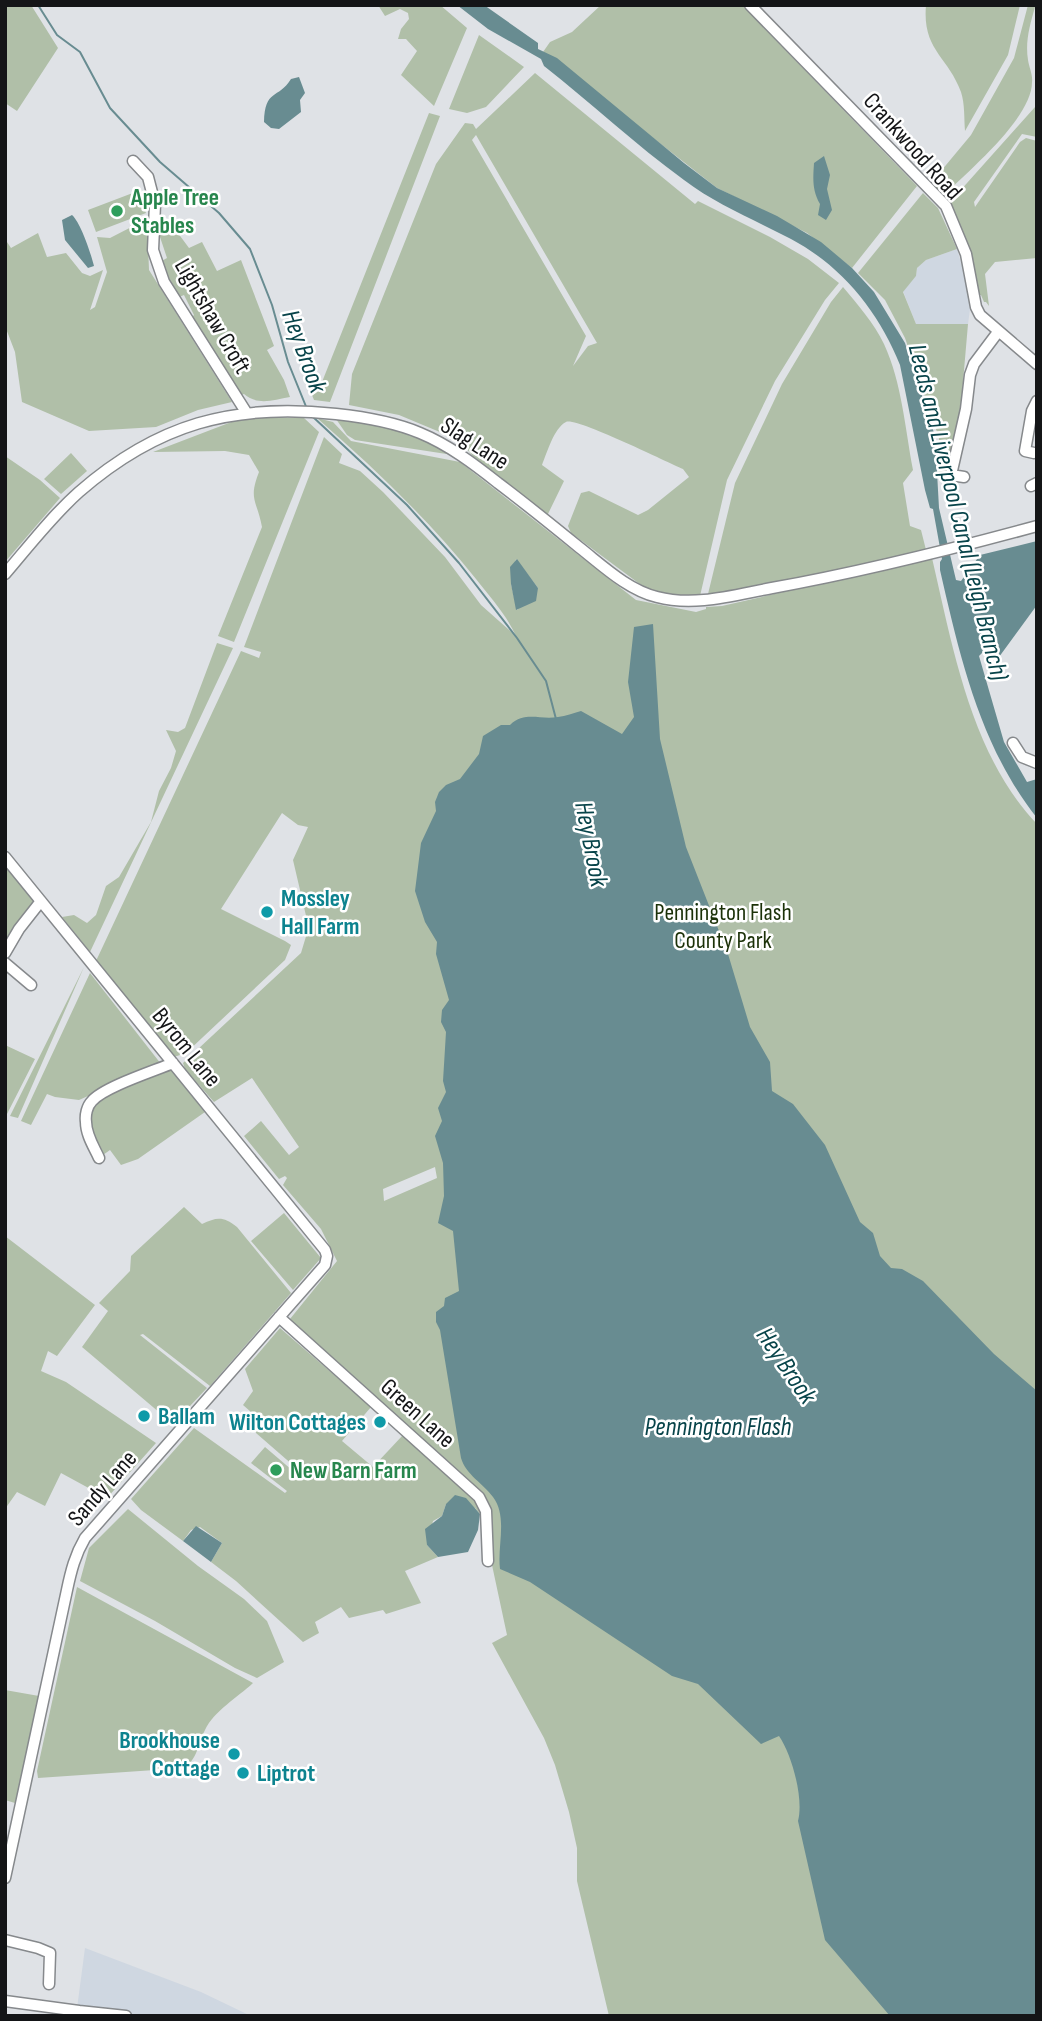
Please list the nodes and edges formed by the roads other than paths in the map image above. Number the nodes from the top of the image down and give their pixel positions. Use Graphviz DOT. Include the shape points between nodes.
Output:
graph roads {
  1 [pos="750,5"];
  2 [pos="133,161"];
  3 [pos="998,332"];
  4 [pos="1035,359"];
  5 [pos="1037,401"];
  6 [pos="246,412"];
  7 [pos="1025,451"];
  8 [pos="964,477"];
  9 [pos="1037,526"];
  10 [pos="5,574"];
  11 [pos="1013,743"];
  12 [pos="1037,763"];
  13 [pos="5,857"];
  14 [pos="41,901"];
  15 [pos="5,953"];
  16 [pos="5,963"];
  17 [pos="31,985"];
  18 [pos="173,1063"];
  19 [pos="99,1158"];
  20 [pos="325,1265"];
  21 [pos="279,1317"];
  22 [pos="488,1561"];
  23 [pos="6,1871"];
  24 [pos="5,1940"];
  25 [pos="49,1984"];
  26 [pos="5,2001"];
  27 [pos="81,2014"];
  28 [pos="126,2016"];
  1 -- 3 [label="street, Crankwood Road" via="946,206 965,254 976,307"];
  2 -- 6 [label="street, Lightshaw Croft" via="148,177 155,204 153,250 164,282"];
  3 -- 4 [label="street, Crankwood Road"];
  3 -- 8 [label="street" via="970,375 951,475"];
  5 -- 7 [label="street"];
  6 -- 9 [label="street, Slag Lane" via="323,413 394,424 440,443 499,483 613,574 654,597 674,601 703,601 846,574"];
  6 -- 10 [label="street, Slag Lane" via="201,421 130,455 67,503"];
  11 -- 12 [label="street" via="1022,757"];
  13 -- 14 [label="street, Byrom Lane"];
  14 -- 15 [label="street"];
  14 -- 18 [label="street, Byrom Lane"];
  16 -- 17 [label="street"];
  18 -- 19 [label="street" via="92,1100 85,1122"];
  18 -- 20 [label="street, Byrom Lane" via="326,1250"];
  20 -- 21 [label="street, Sandy Lane"];
  21 -- 22 [label="street, Green Lane" via="479,1497 486,1511"];
  21 -- 23 [label="street, Sandy Lane" via="79,1548"];
  24 -- 25 [label="street" via="50,1953"];
  26 -- 27 [label="street"];
  27 -- 28 [label="street"];
}
